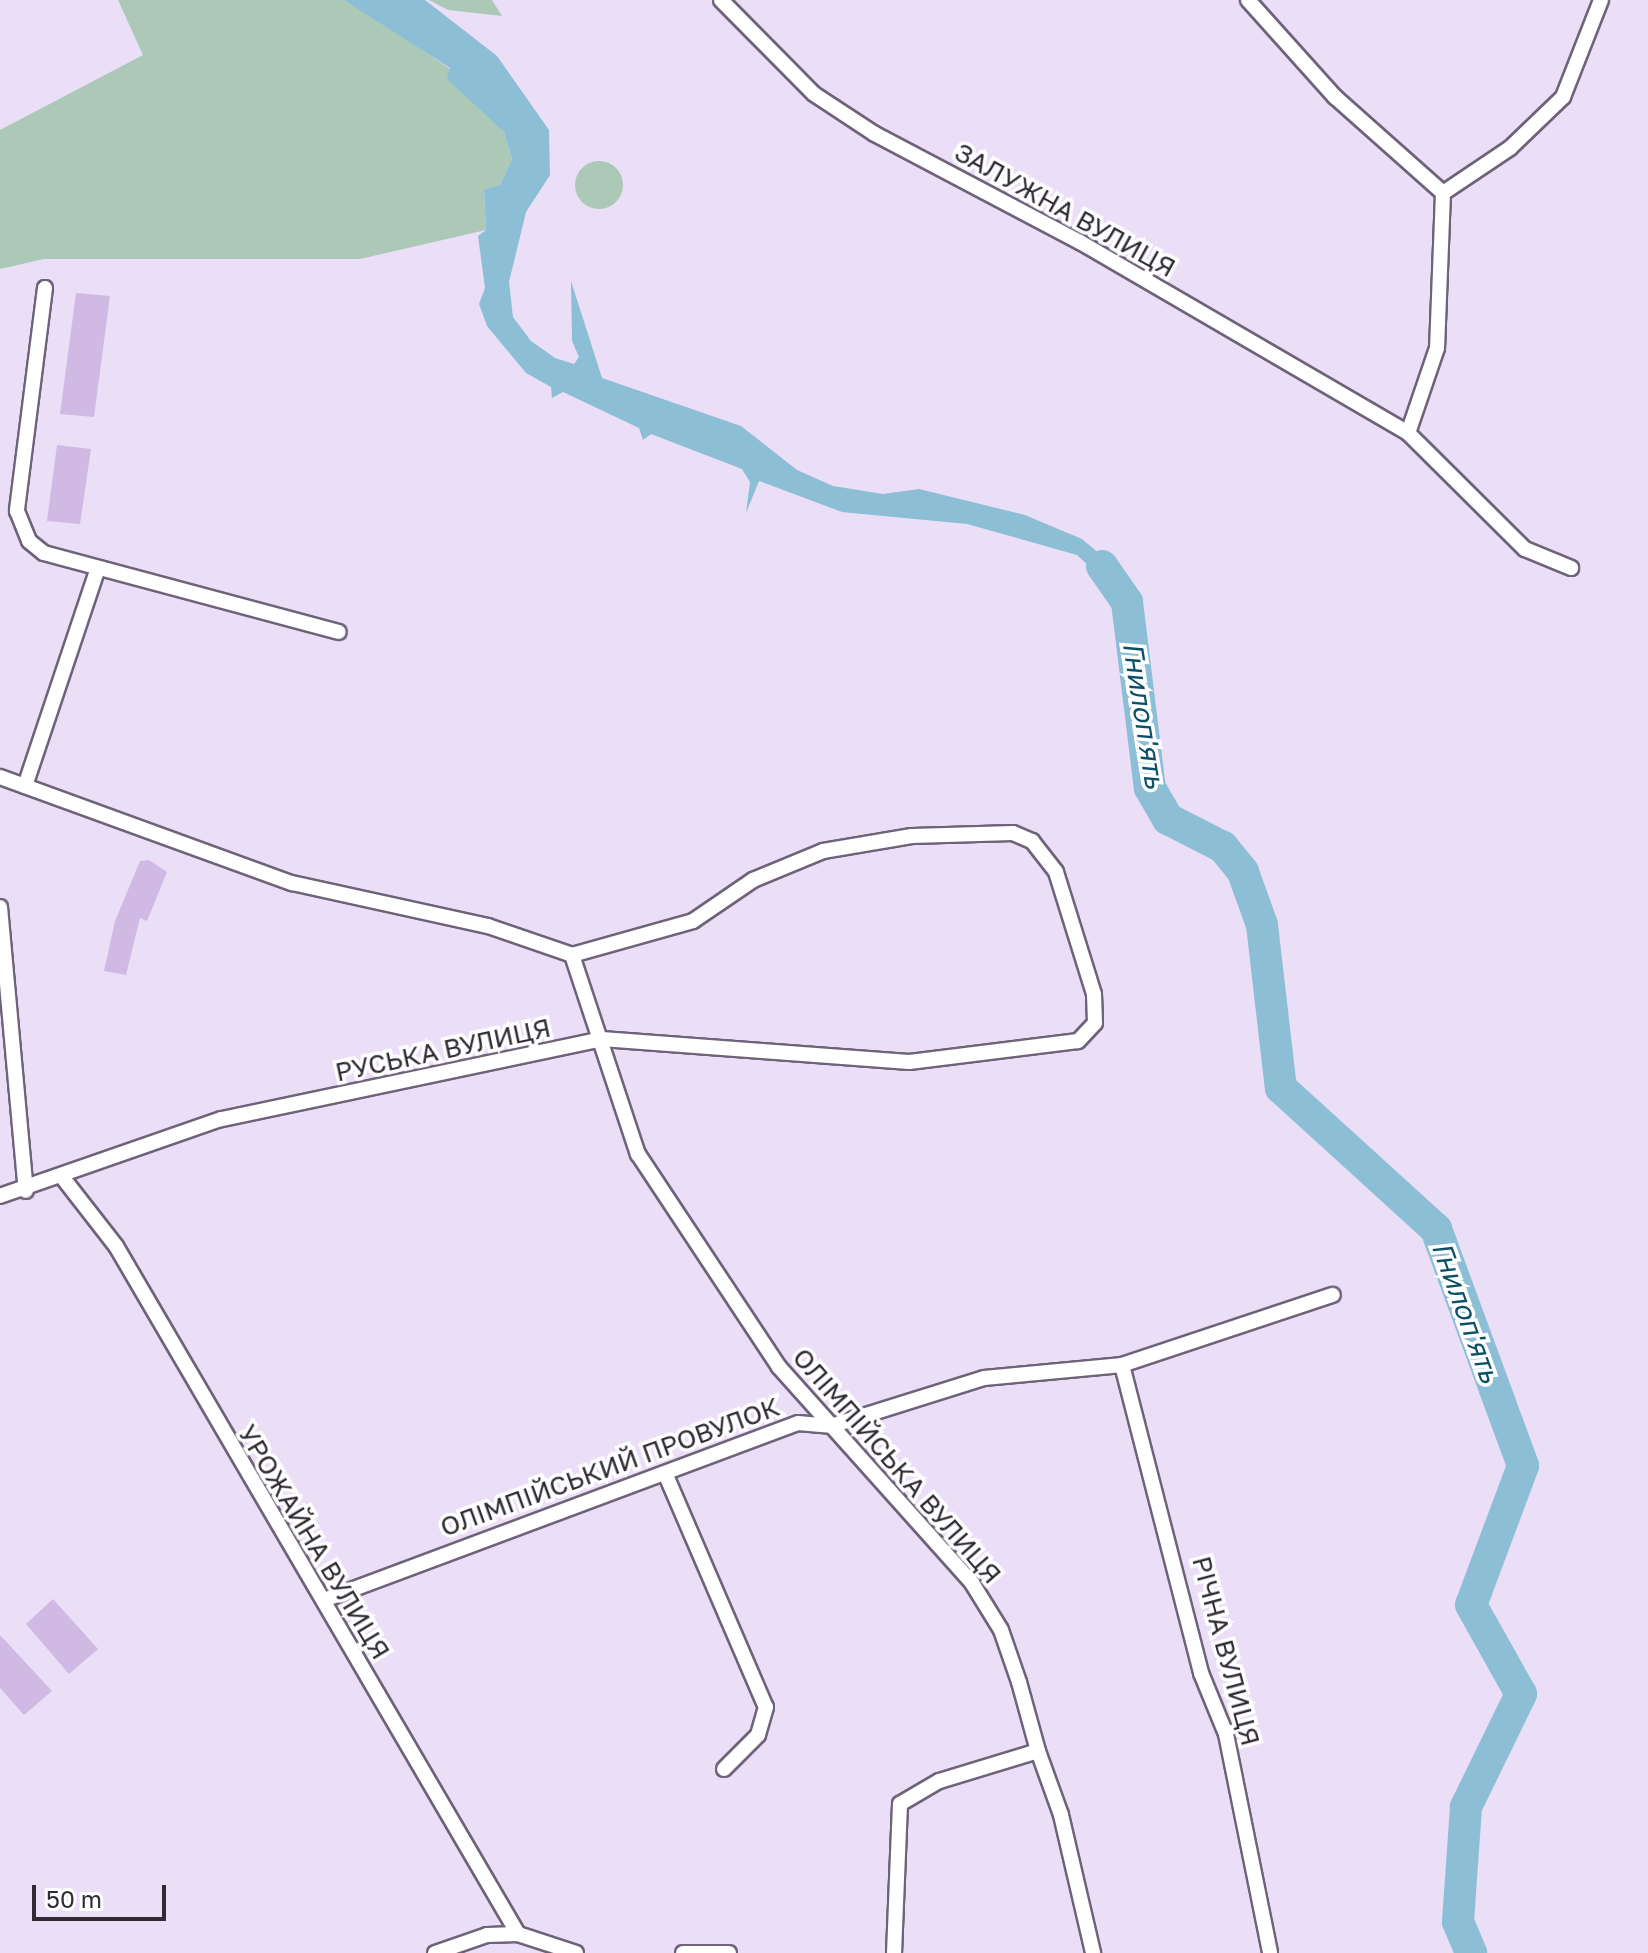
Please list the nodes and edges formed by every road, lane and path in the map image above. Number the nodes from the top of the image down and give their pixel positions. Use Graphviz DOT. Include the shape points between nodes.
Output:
graph roads {
  1 [pos="721,0"];
  2 [pos="1248,0"];
  3 [pos="1601,0"];
  4 [pos="1443,193"];
  5 [pos="45,288"];
  6 [pos="1408,433"];
  7 [pos="98,568"];
  8 [pos="1571,568"];
  9 [pos="339,632"];
  10 [pos="0,777"];
  11 [pos="25,786"];
  12 [pos="0,907"];
  13 [pos="572,955"];
  14 [pos="602,1039"];
  15 [pos="63,1178"];
  16 [pos="26,1191"];
  17 [pos="0,1196"];
  18 [pos="1333,1295"];
  19 [pos="1122,1365"];
  20 [pos="831,1426"];
  21 [pos="665,1473"];
  22 [pos="324,1600"];
  23 [pos="1038,1751"];
  24 [pos="724,1769"];
  25 [pos="518,1934"];
  26 [pos="435,1953"];
  27 [pos="576,1953"];
  28 [pos="683,1953"];
  29 [pos="729,1953"];
  30 [pos="894,1953"];
  31 [pos="1093,1953"];
  32 [pos="1270,1953"];
  1 -- 6 [label="street, ЗАЛУЖНА ВУЛИЦЯ" via="814,94 875,134 1080,242"];
  2 -- 4 [label="street" via="1335,97"];
  3 -- 4 [label="street" via="1563,97 1510,148"];
  4 -- 6 [label="street" via="1437,348"];
  5 -- 7 [label="street" via="20,527 44,553"];
  6 -- 8 [label="street, ЗАЛУЖНА ВУЛИЦЯ" via="1525,549"];
  7 -- 9 [label="street"];
  7 -- 11 [label="street"];
  10 -- 11 [label="street"];
  11 -- 13 [label="street" via="292,883 488,926"];
  12 -- 16 [label="street"];
  13 -- 14 [label="street, ОЛІМПІЙСЬКА ВУЛИЦЯ"];
  13 -- 14 [label="street, РУСЬКА ВУЛИЦЯ" via="693,921 753,880 823,851 991,830 1032,841 1069,902 1095,1023 1078,1041 909,1062"];
  14 -- 15 [label="street, РУСЬКА ВУЛИЦЯ" via="221,1119"];
  14 -- 20 [label="street, ОЛІМПІЙСЬКА ВУЛИЦЯ" via="638,1154 734,1304"];
  15 -- 16 [label="street, РУСЬКА ВУЛИЦЯ"];
  15 -- 22 [label="street, УРОЖАЙНА ВУЛИЦЯ" via="116,1246"];
  16 -- 17 [label="street, РУСЬКА ВУЛИЦЯ"];
  18 -- 19 [label="street, ОЛІМПІЙСЬКИЙ ПРОВУЛОК"];
  19 -- 20 [label="street, ОЛІМПІЙСЬКИЙ ПРОВУЛОК" via="984,1378"];
  19 -- 32 [label="street, РІЧНА ВУЛИЦЯ" via="1201,1673 1226,1734"];
  20 -- 21 [label="street, ОЛІМПІЙСЬКИЙ ПРОВУЛОК" via="798,1423"];
  20 -- 23 [label="street, ОЛІМПІЙСЬКА ВУЛИЦЯ" via="972,1583 1001,1630"];
  21 -- 22 [label="street, ОЛІМПІЙСЬКИЙ ПРОВУЛОК"];
  21 -- 24 [label="street" via="766,1707 758,1735"];
  22 -- 25 [label="street, УРОЖАЙНА ВУЛИЦЯ" via="419,1775"];
  23 -- 30 [label="street" via="939,1781 900,1804"];
  23 -- 31 [label="street, ОЛІМПІЙСЬКА ВУЛИЦЯ" via="1061,1815"];
  25 -- 26 [label="street" via="487,1935"];
  25 -- 27 [label="street"];
  28 -- 29 [label="street"];
}
